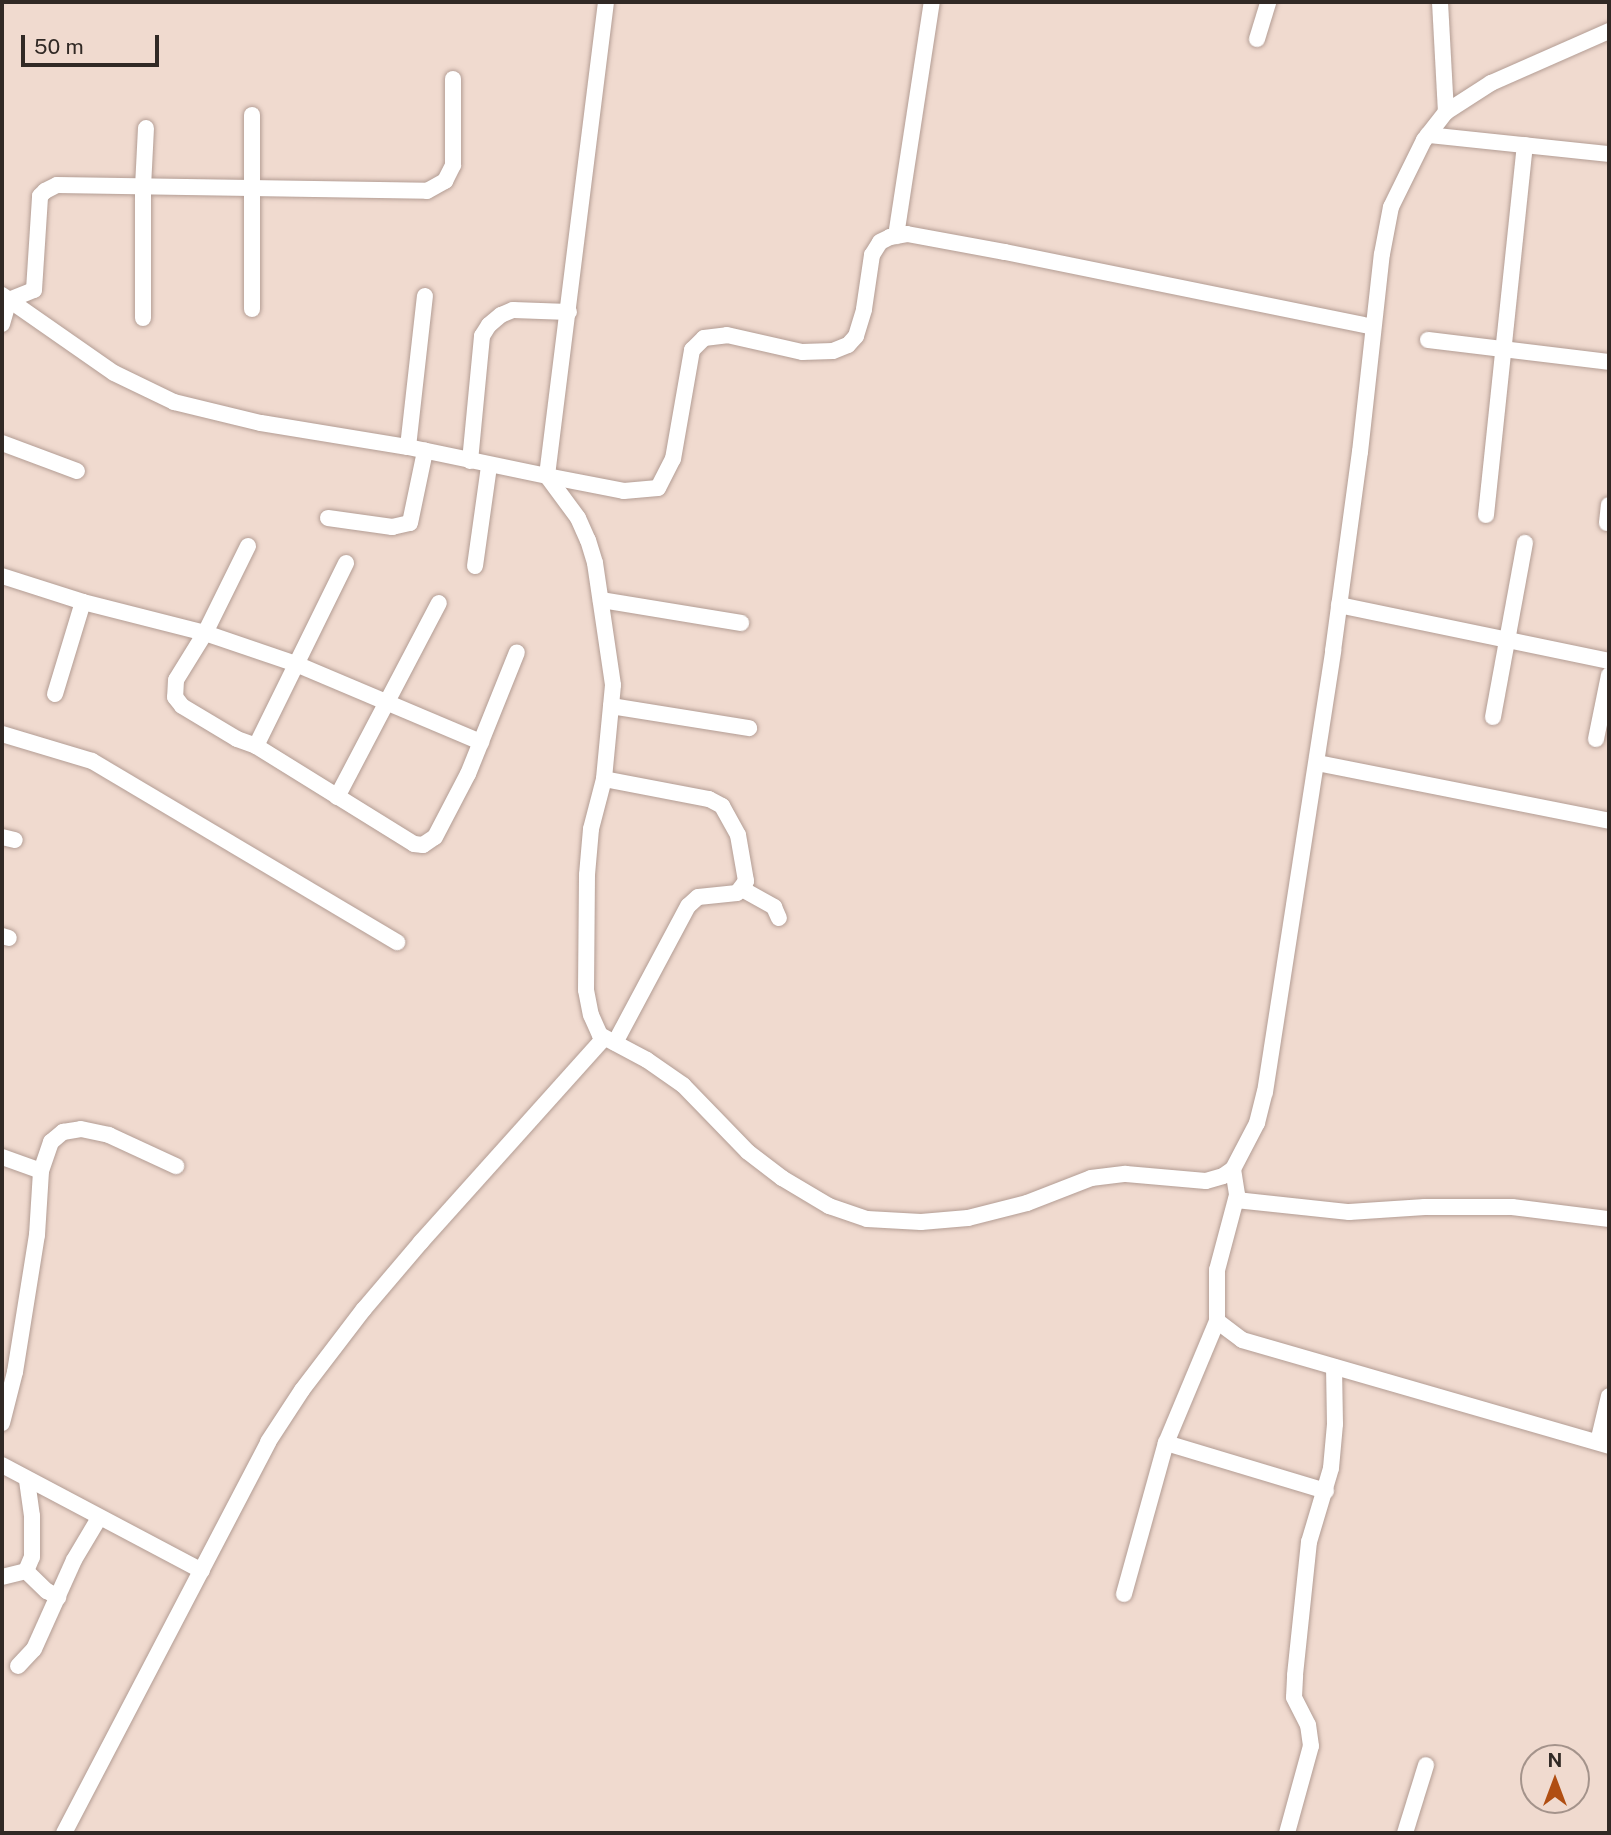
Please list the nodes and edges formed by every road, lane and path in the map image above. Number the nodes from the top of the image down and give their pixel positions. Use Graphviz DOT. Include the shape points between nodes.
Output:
graph roads {
  1 [pos="606,2"];
  2 [pos="932,2"];
  3 [pos="1268,2"];
  4 [pos="1440,2"];
  5 [pos="1609,31"];
  6 [pos="1257,39"];
  7 [pos="453,79"];
  8 [pos="1446,112"];
  9 [pos="252,115"];
  10 [pos="146,128"];
  11 [pos="1428,135"];
  12 [pos="1525,145"];
  13 [pos="1609,154"];
  14 [pos="143,187"];
  15 [pos="252,187"];
  16 [pos="896,236"];
  17 [pos="425,296"];
  18 [pos="6,298"];
  19 [pos="252,309"];
  20 [pos="569,312"];
  21 [pos="144,318"];
  22 [pos="2,324"];
  23 [pos="1372,327"];
  24 [pos="1428,340"];
  25 [pos="1502,349"];
  26 [pos="1609,362"];
  27 [pos="2,443"];
  28 [pos="408,447"];
  29 [pos="425,451"];
  30 [pos="470,461"];
  31 [pos="489,466"];
  32 [pos="77,471"];
  33 [pos="547,476"];
  34 [pos="1609,505"];
  35 [pos="1486,515"];
  36 [pos="328,518"];
  37 [pos="1607,523"];
  38 [pos="1525,543"];
  39 [pos="248,546"];
  40 [pos="346,562"];
  41 [pos="475,566"];
  42 [pos="2,576"];
  43 [pos="601,600"];
  44 [pos="83,602"];
  45 [pos="439,603"];
  46 [pos="1339,606"];
  47 [pos="741,623"];
  48 [pos="205,633"];
  49 [pos="1507,639"];
  50 [pos="517,652"];
  51 [pos="1609,661"];
  52 [pos="296,664"];
  53 [pos="1609,675"];
  54 [pos="55,694"];
  55 [pos="388,702"];
  56 [pos="611,706"];
  57 [pos="1493,717"];
  58 [pos="749,728"];
  59 [pos="2,734"];
  60 [pos="1596,739"];
  61 [pos="481,742"];
  62 [pos="256,746"];
  63 [pos="1317,763"];
  64 [pos="604,779"];
  65 [pos="337,797"];
  66 [pos="1609,821"];
  67 [pos="742,889"];
  68 [pos="779,918"];
  69 [pos="397,942"];
  70 [pos="610,1040"];
  71 [pos="2,1157"];
  72 [pos="176,1166"];
  73 [pos="1233,1169"];
  74 [pos="41,1171"];
  75 [pos="1236,1200"];
  76 [pos="1609,1219"];
  77 [pos="1217,1321"];
  78 [pos="1334,1367"];
  79 [pos="1609,1396"];
  80 [pos="2,1423"];
  81 [pos="1166,1443"];
  82 [pos="1603,1444"];
  83 [pos="2,1465"];
  84 [pos="27,1480"];
  85 [pos="1326,1491"];
  86 [pos="99,1518"];
  87 [pos="26,1571"];
  88 [pos="202,1572"];
  89 [pos="2,1577"];
  90 [pos="1124,1594"];
  91 [pos="58,1597"];
  92 [pos="18,1666"];
  93 [pos="1426,1765"];
  94 [pos="64,1833"];
  95 [pos="1287,1833"];
  96 [pos="1405,1833"];
  1 -- 20 [label="street"];
  2 -- 16 [label="street"];
  3 -- 6 [label="street"];
  4 -- 8 [label="street"];
  5 -- 8 [label="street" via="1492,83"];
  7 -- 15 [label="street" via="453,164 445,181 427,191"];
  8 -- 11 [label="street"];
  9 -- 15 [label="street"];
  10 -- 14 [label="street"];
  11 -- 12 [label="street"];
  11 -- 23 [label="street" via="1391,207"];
  12 -- 13 [label="street"];
  12 -- 25 [label="street"];
  14 -- 15 [label="street"];
  14 -- 18 [label="street" via="57,185 45,191 40,196 34,290"];
  14 -- 21 [label="street"];
  15 -- 19 [label="street"];
  16 -- 23 [label="street" via="1005,252"];
  16 -- 33 [label="street" via="880,242 872,256 864,309 856,336 848,345 833,351 802,352 727,335 704,338 692,350 673,459 658,488 624,491"];
  17 -- 28 [label="street"];
  18 -- 22 [label="street"];
  18 -- 28 [label="street" via="114,373 163,398 202,411"];
  20 -- 30 [label="street" via="513,310 489,325 482,336"];
  20 -- 33 [label="street"];
  23 -- 46 [label="street"];
  24 -- 25 [label="street"];
  25 -- 26 [label="street"];
  25 -- 35 [label="street"];
  27 -- 32 [label="street"];
  28 -- 29 [label="street"];
  29 -- 30 [label="street"];
  29 -- 36 [label="street" via="410,523 392,527"];
  30 -- 31 [label="street"];
  31 -- 33 [label="street"];
  31 -- 41 [label="street"];
  33 -- 43 [label="street" via="588,540"];
  34 -- 37 [label="street"];
  38 -- 49 [label="street"];
  39 -- 48 [label="street"];
  40 -- 52 [label="street"];
  42 -- 44 [label="street"];
  43 -- 47 [label="street"];
  43 -- 56 [label="street" via="613,685"];
  44 -- 48 [label="street"];
  44 -- 54 [label="street"];
  45 -- 55 [label="street"];
  46 -- 49 [label="street"];
  46 -- 63 [label="street"];
  48 -- 52 [label="street"];
  48 -- 62 [label="street" via="176,680 175,697 182,706"];
  49 -- 51 [label="street"];
  49 -- 57 [label="street"];
  50 -- 61 [label="street"];
  52 -- 55 [label="street"];
  52 -- 62 [label="street"];
  53 -- 60 [label="street"];
  55 -- 61 [label="street"];
  55 -- 65 [label="street"];
  56 -- 58 [label="street"];
  56 -- 64 [label="street"];
  59 -- 69 [label="street" via="92,761"];
  61 -- 65 [label="street" via="436,837 424,845 414,844"];
  62 -- 65 [label="street"];
  63 -- 66 [label="street"];
  63 -- 73 [label="street" via="1265,1092 1257,1123"];
  64 -- 67 [label="street" via="709,799 722,806 743,850 746,881"];
  64 -- 70 [label="street" via="591,829 586,990 591,1015"];
  67 -- 68 [label="street" via="774,907"];
  67 -- 70 [label="street" via="698,897 688,906"];
  70 -- 73 [label="street" via="683,1085 748,1152 782,1178 829,1206 867,1219 921,1222 968,1218 1027,1203 1091,1178 1126,1174 1206,1181"];
  70 -- 88 [label="street" via="373,1298 302,1390 268,1442"];
  71 -- 74 [label="street"];
  72 -- 74 [label="street" via="109,1135 81,1129 64,1132 51,1142"];
  73 -- 75 [label="street"];
  74 -- 80 [label="street" via="37,1235"];
  75 -- 76 [label="street" via="1349,1212 1512,1207"];
  75 -- 77 [label="street" via="1217,1270"];
  77 -- 78 [label="street" via="1242,1340"];
  77 -- 81 [label="street"];
  78 -- 82 [label="street"];
  78 -- 85 [label="street" via="1335,1424"];
  79 -- 82 [label="street"];
  81 -- 85 [label="street"];
  81 -- 90 [label="street"];
  83 -- 84 [label="street"];
  84 -- 86 [label="street"];
  84 -- 87 [label="street" via="32,1557"];
  85 -- 95 [label="street" via="1309,1542 1295,1675 1294,1696 1308,1725 1311,1746"];
  86 -- 88 [label="street"];
  86 -- 91 [label="street"];
  87 -- 89 [label="street"];
  87 -- 91 [label="street"];
  88 -- 94 [label="street"];
  91 -- 92 [label="street" via="34,1649"];
  93 -- 96 [label="street"];
}
